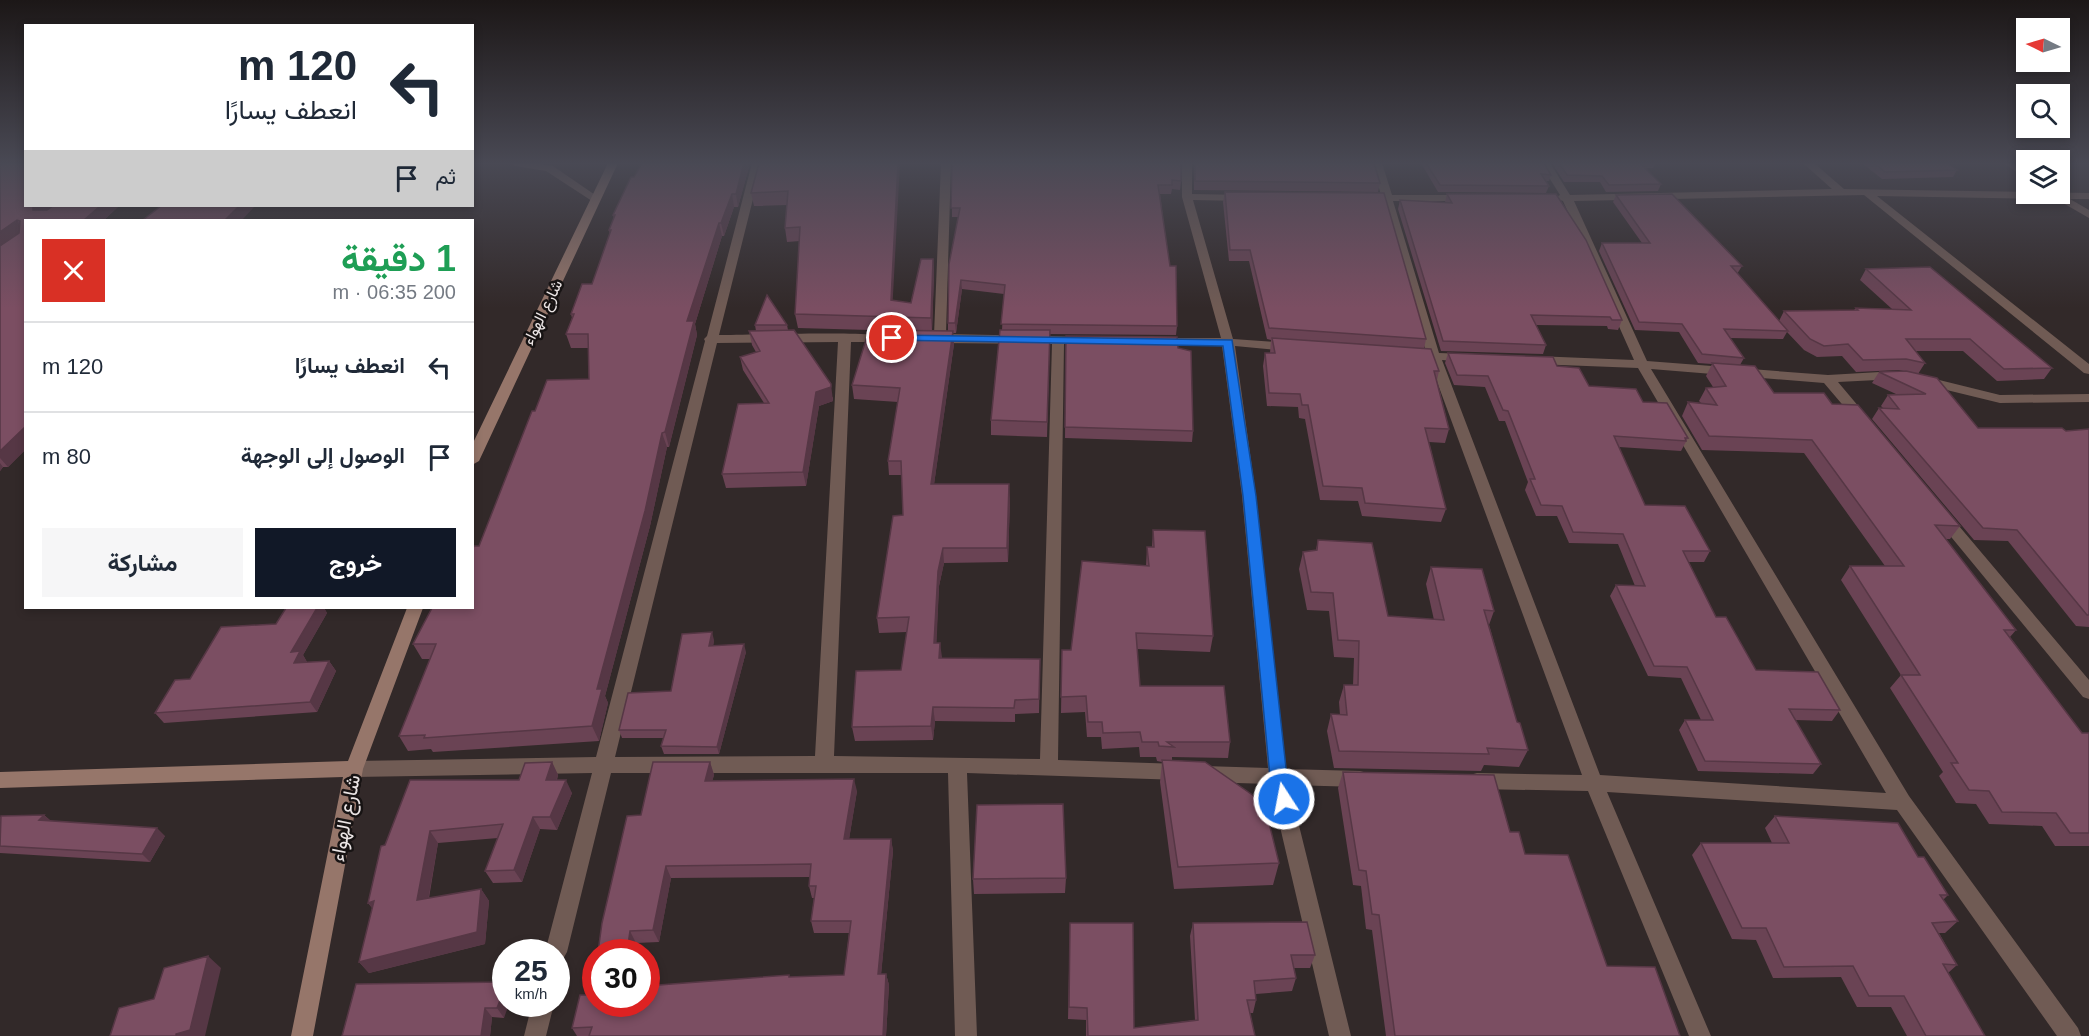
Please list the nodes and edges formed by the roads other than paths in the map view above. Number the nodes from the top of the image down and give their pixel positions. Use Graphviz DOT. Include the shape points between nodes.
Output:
graph roads {
  1 [pos="590,211"];
  2 [pos="746,211"];
  3 [pos="944,211"];
  4 [pos="1191,211"];
  5 [pos="1392,211"];
  6 [pos="1573,211"];
  7 [pos="1890,211"];
  8 [pos="845,338"];
  9 [pos="710,339"];
  10 [pos="940,339"];
  11 [pos="1058,341"];
  12 [pos="1103,341"];
  13 [pos="1149,342"];
  14 [pos="1228,342"];
  15 [pos="1308,348"];
  16 [pos="1400,354"];
  17 [pos="1434,357"];
  18 [pos="1480,358"];
  19 [pos="1527,360"];
  20 [pos="1642,364"];
  21 [pos="2089,370"];
  22 [pos="1828,379"];
  23 [pos="2089,398"];
  24 [pos="1874,434"];
  25 [pos="474,457"];
  26 [pos="1935,508"];
  27 [pos="415,609"];
  28 [pos="2089,692"];
  29 [pos="602,764"];
  30 [pos="824,764"];
  31 [pos="957,766"];
  32 [pos="1049,766"];
  33 [pos="354,769"];
  34 [pos="1278,777"];
  35 [pos="1383,779"];
  36 [pos="0,780"];
  37 [pos="1454,780"];
  38 [pos="1594,783"];
  39 [pos="1902,802"];
  40 [pos="558,939"];
  41 [pos="540,1017"];
  42 [pos="303,1036"];
  43 [pos="535,1036"];
  44 [pos="966,1036"];
  45 [pos="1340,1036"];
  46 [pos="1700,1036"];
  47 [pos="2070,1036"];
  1 -- 25 [label="street, شارع الهواء"];
  2 -- 9 [label="street"];
  3 -- 10 [label="street"];
  4 -- 14 [label="street"];
  5 -- 17 [label="street"];
  6 -- 20 [label="street"];
  7 -- 21 [label="street"];
  8 -- 9 [label="street"];
  8 -- 10 [label="street"];
  8 -- 30 [label="street"];
  9 -- 29 [label="street"];
  10 -- 11 [label="street"];
  11 -- 12 [label="street"];
  11 -- 32 [label="street"];
  13 -- 14 [label="street"];
  14 -- 15 [label="street"];
  14 -- 34 [label="street" via="1249,496"];
  16 -- 17 [label="street"];
  17 -- 18 [label="street"];
  17 -- 38 [label="street"];
  19 -- 20 [label="street"];
  20 -- 22 [label="street"];
  20 -- 39 [label="street"];
  22 -- 23 [label="street" via="1899,375 2001,399"];
  22 -- 24 [label="street"];
  26 -- 28 [label="street"];
  27 -- 33 [label="street, شارع الهواء"];
  29 -- 30 [label="street"];
  29 -- 33 [label="street"];
  29 -- 40 [label="street"];
  30 -- 31 [label="street"];
  31 -- 32 [label="street"];
  31 -- 44 [label="street"];
  32 -- 34 [label="street"];
  33 -- 36 [label="street"];
  33 -- 42 [label="street, شارع الهواء"];
  34 -- 35 [label="street"];
  34 -- 45 [label="street"];
  37 -- 38 [label="street"];
  38 -- 39 [label="street"];
  38 -- 46 [label="street"];
  39 -- 47 [label="street"];
  41 -- 43 [label="street"];
}
